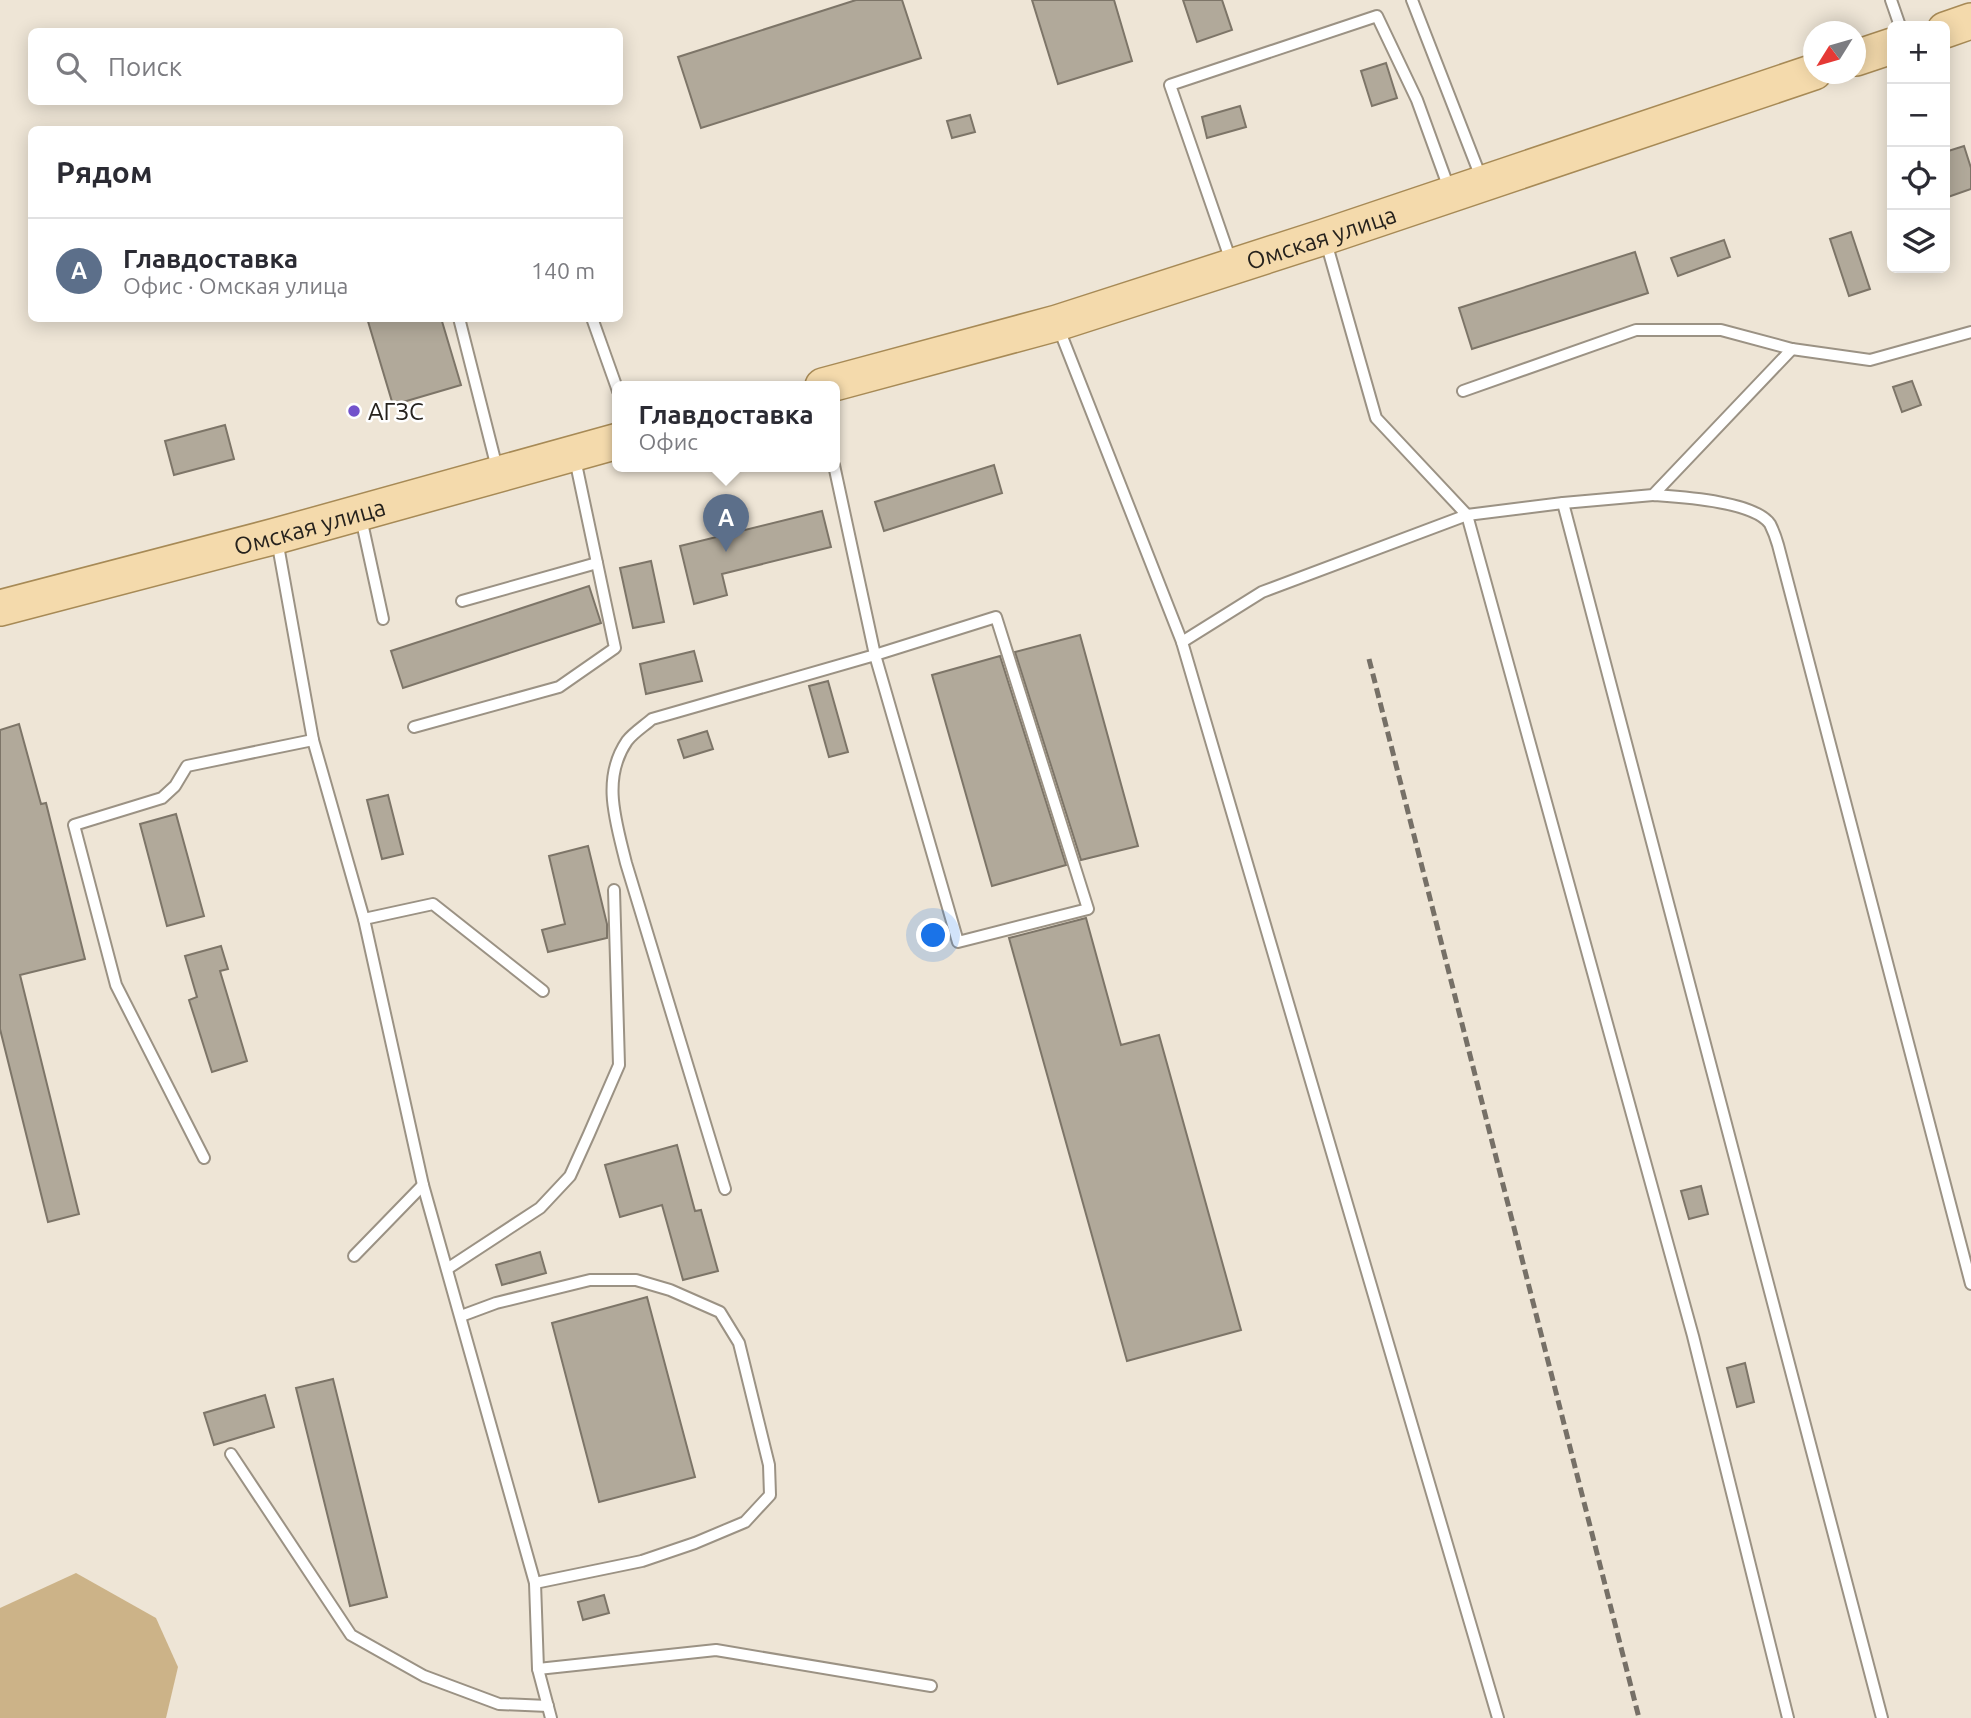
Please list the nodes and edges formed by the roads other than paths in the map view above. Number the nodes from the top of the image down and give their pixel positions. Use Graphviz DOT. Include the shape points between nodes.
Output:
graph roads {
  1 [pos="1412,0"];
  2 [pos="1891,0"];
  3 [pos="1898,21"];
  4 [pos="1971,22"];
  5 [pos="1950,28"];
  6 [pos="1887,48"];
  7 [pos="1866,55"];
  8 [pos="1803,76"];
  9 [pos="1467,188"];
  10 [pos="1324,237"];
  11 [pos="1233,265"];
  12 [pos="460,322"];
  13 [pos="593,322"];
  14 [pos="1057,323"];
  15 [pos="1971,331"];
  16 [pos="1793,349"];
  17 [pos="614,381"];
  18 [pos="840,381"];
  19 [pos="1463,391"];
  20 [pos="612,443"];
  21 [pos="574,453"];
  22 [pos="836,472"];
  23 [pos="499,473"];
  24 [pos="1653,495"];
  25 [pos="1563,503"];
  26 [pos="360,512"];
  27 [pos="1467,514"];
  28 [pos="276,536"];
  29 [pos="597,563"];
  30 [pos="462,601"];
  31 [pos="0,608"];
  32 [pos="383,620"];
  33 [pos="1182,642"];
  34 [pos="875,655"];
  35 [pos="414,727"];
  36 [pos="313,740"];
  37 [pos="614,890"];
  38 [pos="364,919"];
  39 [pos="543,991"];
  40 [pos="204,1158"];
  41 [pos="424,1185"];
  42 [pos="725,1189"];
  43 [pos="354,1256"];
  44 [pos="447,1269"];
  45 [pos="1971,1284"];
  46 [pos="461,1316"];
  47 [pos="231,1454"];
  48 [pos="536,1583"];
  49 [pos="538,1669"];
  50 [pos="931,1686"];
  51 [pos="548,1706"];
  52 [pos="551,1718"];
  53 [pos="1499,1718"];
  54 [pos="1788,1718"];
  55 [pos="1882,1718"];
  1 -- 9 [label="lane"];
  2 -- 3 [label="lane"];
  4 -- 5 [label="main road"];
  6 -- 7 [label="main road"];
  8 -- 9 [label="main road, Омская улица"];
  9 -- 10 [label="main road, Омская улица"];
  9 -- 11 [label="lane" via="1417,100 1377,16 1170,85"];
  10 -- 11 [label="main road, Омская улица"];
  10 -- 27 [label="lane" via="1376,418"];
  11 -- 14 [label="main road, Омская улица"];
  12 -- 23 [label="lane"];
  13 -- 17 [label="lane"];
  14 -- 18 [label="main road, Омская улица"];
  14 -- 33 [label="lane"];
  15 -- 16 [label="lane" via="1870,360"];
  16 -- 19 [label="lane" via="1721,330 1636,330"];
  16 -- 24 [label="lane"];
  20 -- 21 [label="main road, Омская улица"];
  21 -- 23 [label="main road, Омская улица"];
  21 -- 29 [label="lane"];
  22 -- 34 [label="lane"];
  23 -- 26 [label="main road, Омская улица"];
  24 -- 25 [label="lane"];
  24 -- 45 [label="lane" via="1702,499 1751,511 1769,522 1779,545"];
  25 -- 27 [label="lane"];
  25 -- 55 [label="lane"];
  26 -- 28 [label="main road, Омская улица"];
  26 -- 32 [label="lane"];
  27 -- 33 [label="lane" via="1262,592"];
  27 -- 54 [label="lane" via="1693,1336"];
  28 -- 31 [label="main road, Омская улица"];
  28 -- 36 [label="lane"];
  29 -- 30 [label="lane"];
  29 -- 35 [label="lane" via="615,648 559,687"];
  33 -- 53 [label="lane"];
  34 -- 34 [label="lane" via="958,942 1087,909 996,617"];
  34 -- 42 [label="lane" via="652,719 628,740 616,764 611,785 626,863"];
  36 -- 38 [label="lane"];
  36 -- 40 [label="lane" via="187,765 176,786 162,797 75,825 116,985"];
  37 -- 44 [label="lane" via="619,1065 580,1155 570,1176 540,1208"];
  38 -- 39 [label="lane" via="433,904"];
  38 -- 41 [label="lane"];
  41 -- 43 [label="lane"];
  41 -- 44 [label="lane"];
  44 -- 46 [label="lane"];
  46 -- 48 [label="lane"];
  46 -- 48 [label="lane" via="590,1280 636,1280 720,1312 739,1343 769,1465 770,1494 745,1522 695,1543 642,1561"];
  47 -- 51 [label="lane" via="351,1635 424,1676 499,1704"];
  48 -- 49 [label="lane"];
  49 -- 50 [label="lane" via="716,1650"];
  49 -- 51 [label="lane"];
  51 -- 52 [label="lane"];
}
